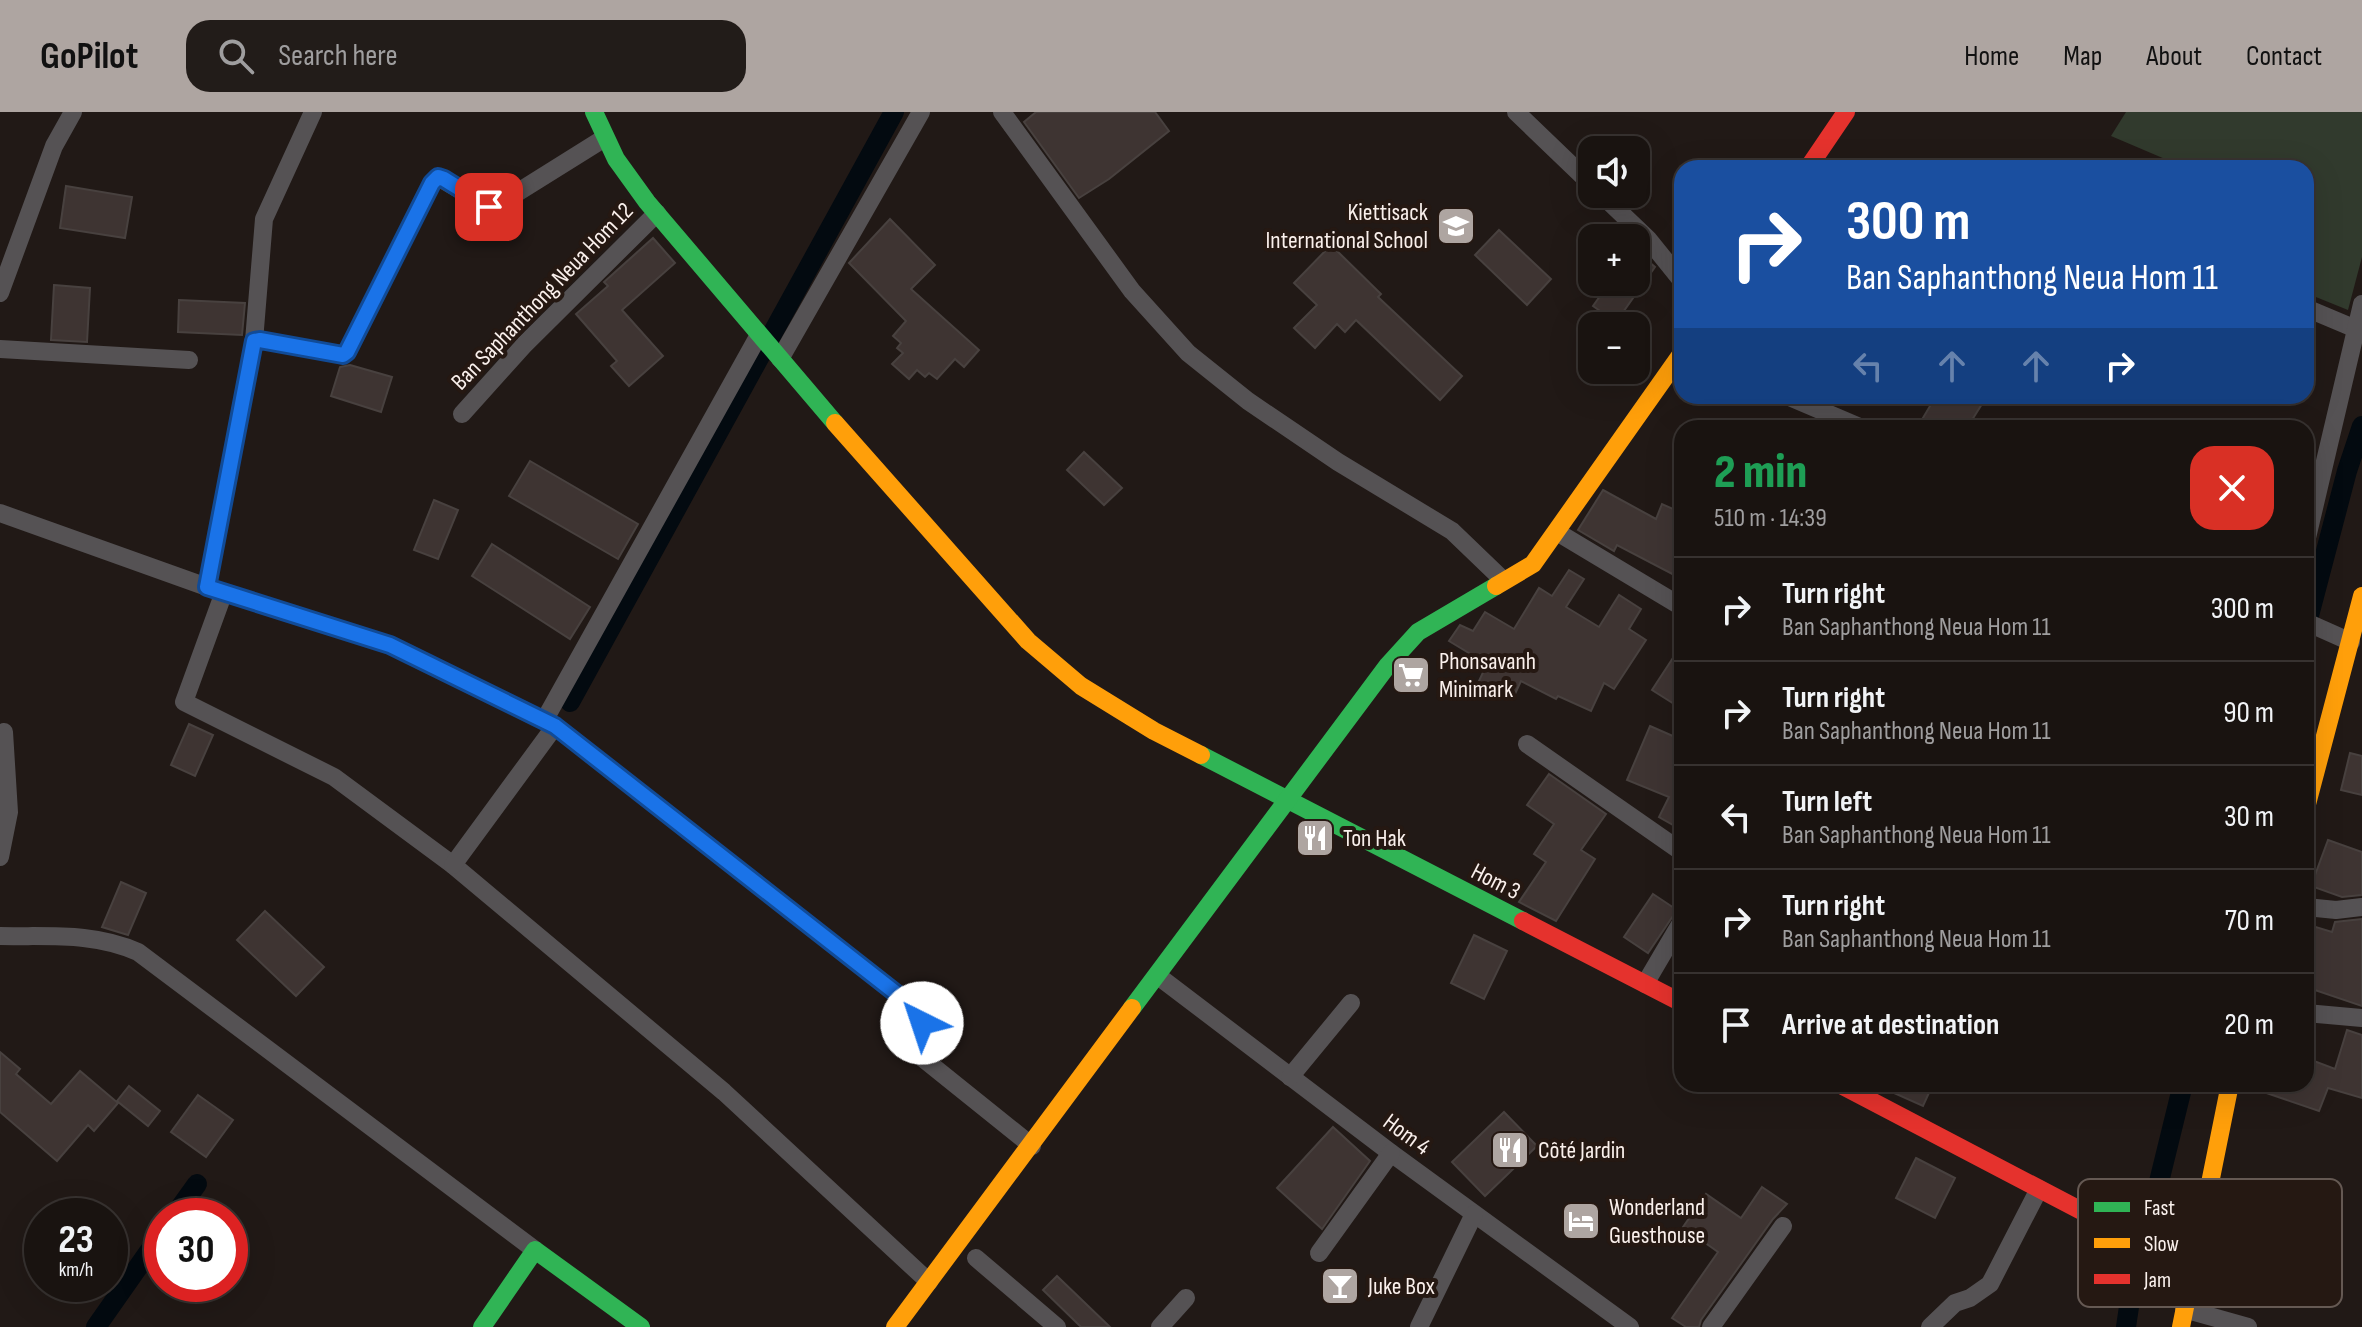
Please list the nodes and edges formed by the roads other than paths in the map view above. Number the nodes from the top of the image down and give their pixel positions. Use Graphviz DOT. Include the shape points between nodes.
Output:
graph roads {
  1 [pos="73,112"];
  2 [pos="313,112"];
  3 [pos="594,112"];
  4 [pos="921,112"];
  5 [pos="1002,112"];
  6 [pos="1516,112"];
  7 [pos="1846,112"];
  8 [pos="603,139"];
  9 [pos="1813,160"];
  10 [pos="1578,172"];
  11 [pos="1616,208"];
  12 [pos="657,213"];
  13 [pos="1674,271"];
  14 [pos="0,293"];
  15 [pos="2362,304"];
  16 [pos="2314,311"];
  17 [pos="2356,329"];
  18 [pos="759,335"];
  19 [pos="254,341"];
  20 [pos="0,349"];
  21 [pos="780,359"];
  22 [pos="189,360"];
  23 [pos="1674,364"];
  24 [pos="1806,404"];
  25 [pos="462,414"];
  26 [pos="1843,420"];
  27 [pos="2314,508"];
  28 [pos="0,513"];
  29 [pos="1557,532"];
  30 [pos="1504,581"];
  31 [pos="215,590"];
  32 [pos="1674,602"];
  33 [pos="2361,603"];
  34 [pos="2314,626"];
  35 [pos="2343,639"];
  36 [pos="550,724"];
  37 [pos="4,732"];
  38 [pos="1527,744"];
  39 [pos="2314,771"];
  40 [pos="1288,800"];
  41 [pos="1674,846"];
  42 [pos="0,857"];
  43 [pos="453,865"];
  44 [pos="2362,907"];
  45 [pos="2314,908"];
  46 [pos="1674,935"];
  47 [pos="0,936"];
  48 [pos="1158,976"];
  49 [pos="1645,984"];
  50 [pos="1674,999"];
  51 [pos="1351,1003"];
  52 [pos="2314,1014"];
  53 [pos="2362,1018"];
  54 [pos="1290,1077"];
  55 [pos="1854,1092"];
  56 [pos="2228,1092"];
  57 [pos="1032,1146"];
  58 [pos="1391,1153"];
  59 [pos="2210,1179"];
  60 [pos="2039,1189"];
  61 [pos="2078,1209"];
  62 [pos="1474,1214"];
  63 [pos="1783,1226"];
  64 [pos="535,1250"];
  65 [pos="1319,1253"];
  66 [pos="976,1258"];
  67 [pos="929,1282"];
  68 [pos="1186,1298"];
  69 [pos="2182,1318"];
  70 [pos="482,1327"];
  71 [pos="641,1327"];
  72 [pos="895,1327"];
  73 [pos="1057,1327"];
  74 [pos="1160,1327"];
  75 [pos="1419,1327"];
  76 [pos="1630,1327"];
  77 [pos="1711,1327"];
  78 [pos="1930,1327"];
  79 [pos="2248,1327"];
  1 -- 14 [label="street" via="54,146"];
  2 -- 19 [label="street" via="264,219"];
  3 -- 8 [label="street, Hom 3"];
  4 -- 21 [label="street"];
  5 -- 30 [label="street" via="1132,291 1188,353 1338,462 1452,531"];
  6 -- 10 [label="street"];
  7 -- 9 [label="street"];
  8 -- 12 [label="street, Hom 3"];
  8 -- 19 [label="street" via="496,206 489,207 438,177 343,355"];
  11 -- 13 [label="street"];
  12 -- 18 [label="street, Hom 3"];
  12 -- 25 [label="street, Ban Saphanthong Neua Hom 12"];
  15 -- 17 [label="street"];
  16 -- 17 [label="street"];
  17 -- 27 [label="street"];
  18 -- 21 [label="street, Hom 3"];
  18 -- 36 [label="street"];
  19 -- 31 [label="street"];
  20 -- 22 [label="street"];
  21 -- 40 [label="street, Hom 3" via="1028,641 1081,686 1154,731"];
  23 -- 29 [label="street"];
  24 -- 26 [label="street"];
  28 -- 31 [label="street"];
  29 -- 30 [label="street" via="1533,564"];
  29 -- 32 [label="street"];
  30 -- 40 [label="street" via="1418,632"];
  31 -- 36 [label="street" via="390,645"];
  31 -- 43 [label="street" via="184,702 334,777"];
  33 -- 35 [label="street"];
  34 -- 35 [label="street"];
  35 -- 39 [label="street"];
  36 -- 43 [label="street"];
  36 -- 57 [label="street" via="920,1012 920,1056"];
  37 -- 42 [label="street" via="9,812"];
  38 -- 41 [label="street"];
  40 -- 48 [label="street"];
  40 -- 49 [label="street, Hom 3"];
  43 -- 67 [label="street" via="724,1092"];
  44 -- 45 [label="street"];
  46 -- 49 [label="street"];
  47 -- 64 [label="street" via="83,937 138,952"];
  48 -- 54 [label="street, Hom 4"];
  48 -- 57 [label="street"];
  49 -- 50 [label="street, Hom 3"];
  51 -- 54 [label="street"];
  52 -- 53 [label="street"];
  54 -- 58 [label="street, Hom 4"];
  55 -- 60 [label="street"];
  56 -- 59 [label="street"];
  57 -- 67 [label="street"];
  58 -- 62 [label="street, Hom 4"];
  58 -- 65 [label="street"];
  60 -- 61 [label="street"];
  60 -- 78 [label="street" via="1990,1284 1955,1303"];
  62 -- 75 [label="street"];
  62 -- 76 [label="street, Hom 4"];
  63 -- 77 [label="street"];
  64 -- 70 [label="street"];
  64 -- 71 [label="street"];
  66 -- 73 [label="street"];
  67 -- 72 [label="street"];
  68 -- 74 [label="street"];
  69 -- 79 [label="street"];
}
